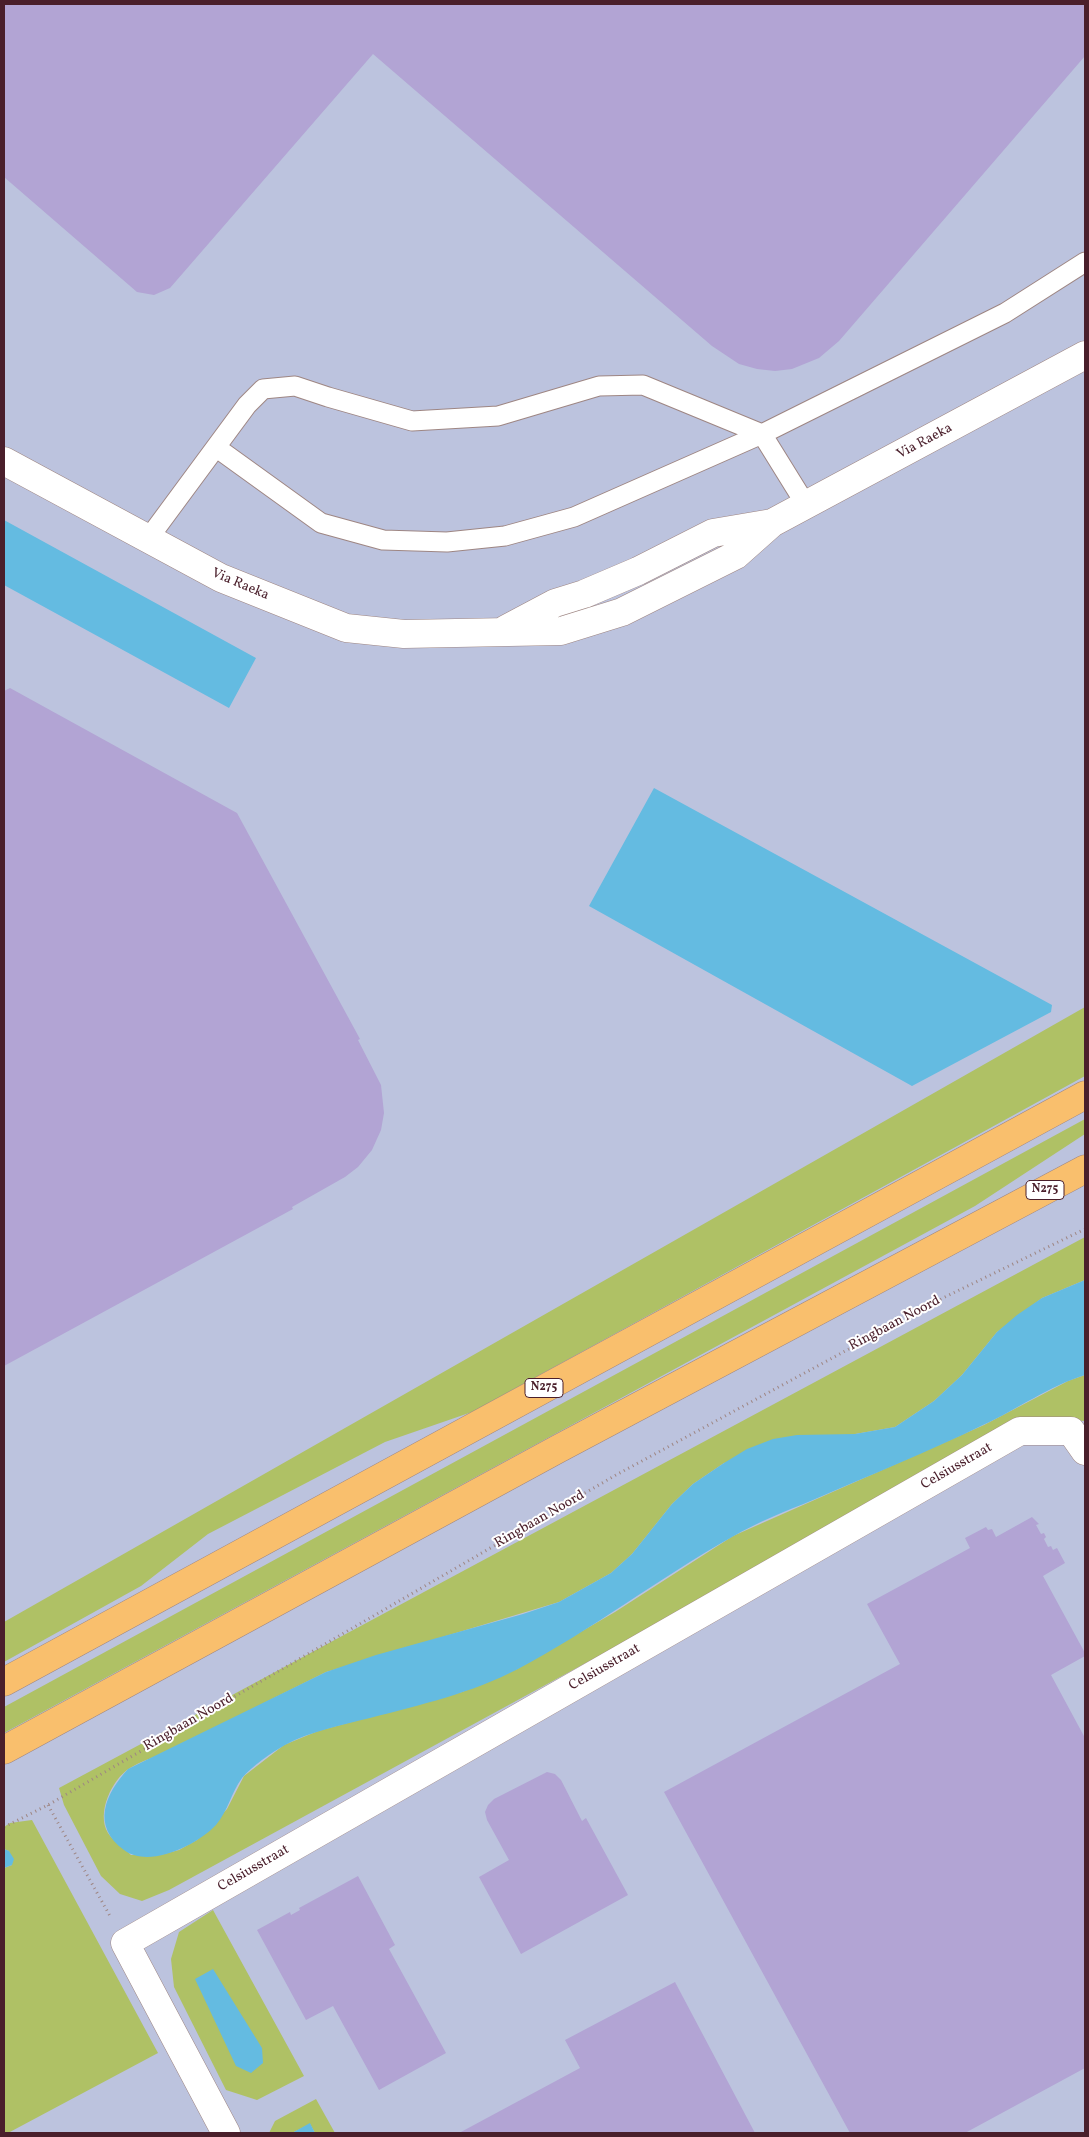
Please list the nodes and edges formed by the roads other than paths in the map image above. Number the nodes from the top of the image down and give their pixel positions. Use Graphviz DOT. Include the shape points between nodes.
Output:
graph roads {
  1 [pos="1085,262"];
  2 [pos="1083,363"];
  3 [pos="762,434"];
  4 [pos="216,448"];
  5 [pos="4,461"];
  6 [pos="806,506"];
  7 [pos="148,539"];
  8 [pos="1085,1094"];
  9 [pos="1085,1170"];
  10 [pos="1085,1452"];
  11 [pos="4,1682"];
  12 [pos="4,1750"];
  13 [pos="226,2133"];
  1 -- 3 [label="lane" via="1005,313"];
  2 -- 6 [label="street, Via Raeka"];
  3 -- 4 [label="lane" via="574,517 505,536 448,542 383,540 321,523"];
  3 -- 4 [label="lane" via="642,385 600,386 498,416 412,421 296,386 263,389 247,405"];
  3 -- 6 [label="lane"];
  4 -- 7 [label="lane"];
  5 -- 7 [label="street, Via Raeka"];
  6 -- 7 [label="street, Via Raeka" via="772,523 713,533 638,571 555,604 499,633 404,634 346,628 221,578"];
  8 -- 11 [label="main road, N275"];
  9 -- 12 [label="main road, N275" via="567,1444"];
  10 -- 13 [label="street, Celsiusstraat" via="1071,1431 1020,1431 125,1943"];
}
